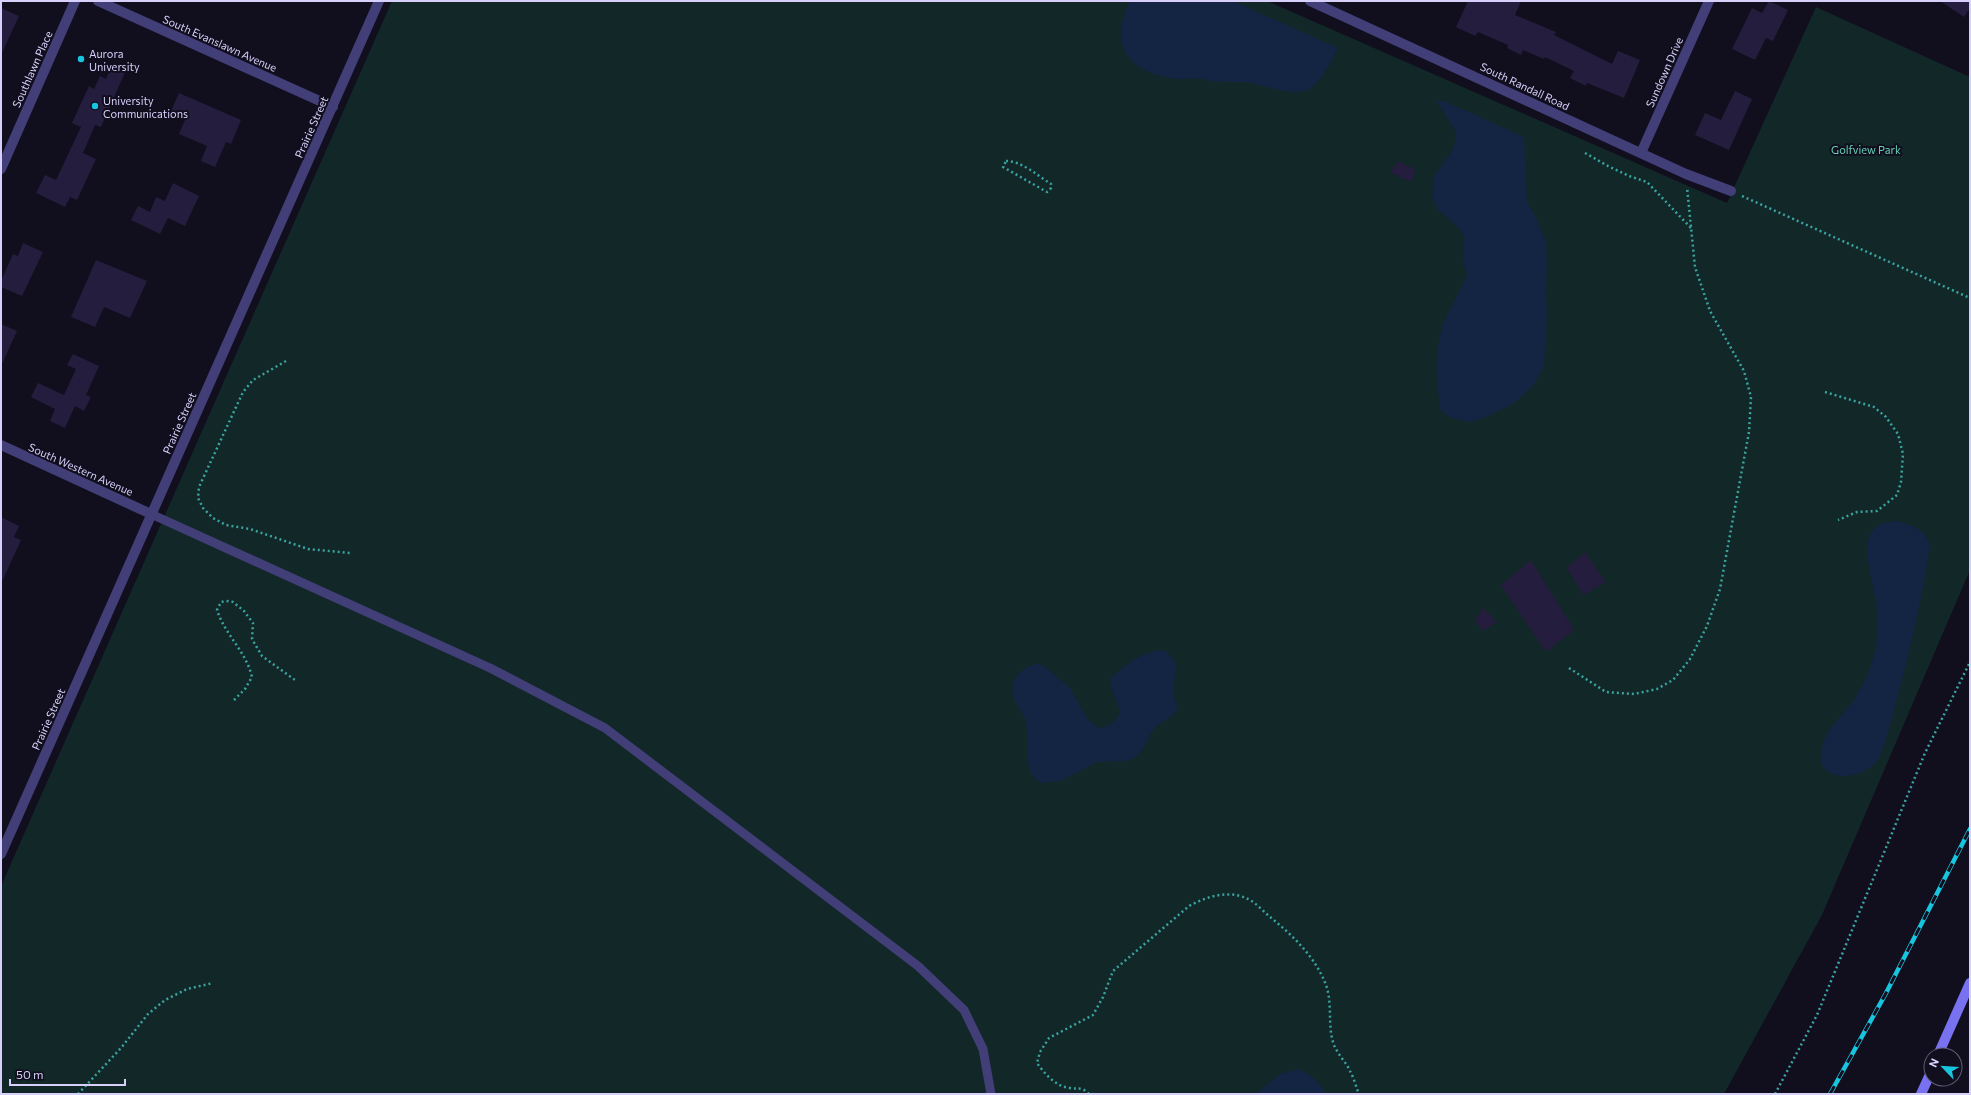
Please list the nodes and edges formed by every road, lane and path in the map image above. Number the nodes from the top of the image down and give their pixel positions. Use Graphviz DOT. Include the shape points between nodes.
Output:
graph roads {
  1 [pos="75,1"];
  2 [pos="98,1"];
  3 [pos="379,1"];
  4 [pos="1310,1"];
  5 [pos="1709,1"];
  6 [pos="333,107"];
  7 [pos="1585,153"];
  8 [pos="1641,153"];
  9 [pos="1003,167"];
  10 [pos="1,169"];
  11 [pos="1686,174"];
  12 [pos="1730,190"];
  13 [pos="1691,228"];
  14 [pos="1970,298"];
  15 [pos="286,361"];
  16 [pos="1825,392"];
  17 [pos="1,445"];
  18 [pos="151,514"];
  19 [pos="1838,520"];
  20 [pos="350,553"];
  21 [pos="1970,662"];
  22 [pos="1569,668"];
  23 [pos="295,680"];
  24 [pos="234,700"];
  25 [pos="1,854"];
  26 [pos="213,983"];
  27 [pos="1970,983"];
  28 [pos="1942,1047"];
  29 [pos="78,1094"];
  30 [pos="991,1094"];
  31 [pos="1089,1094"];
  32 [pos="1359,1094"];
  33 [pos="1776,1094"];
  1 -- 10 [label="street, Southlawn Place"];
  2 -- 6 [label="street, South Evanslawn Avenue"];
  3 -- 6 [label="street, Prairie Street"];
  4 -- 8 [label="street, South Randall Road"];
  5 -- 8 [label="street, Sundown Drive"];
  6 -- 18 [label="street, Prairie Street"];
  7 -- 13 [label="path" via="1629,176 1647,182"];
  8 -- 11 [label="street, South Randall Road"];
  9 -- 9 [label="path" via="1047,192 1051,188 1051,184 1012,161 1006,161"];
  11 -- 12 [label="street, South Randall Road"];
  11 -- 13 [label="path"];
  12 -- 14 [label="path"];
  13 -- 22 [label="path" via="1695,267 1710,311 1744,371 1751,397 1749,432 1720,589 1707,626 1690,659 1674,680 1658,689 1634,694 1606,692"];
  15 -- 20 [label="path" via="253,380 243,392 199,487 198,498 202,508 226,525 250,529 308,549"];
  16 -- 19 [label="path" via="1874,407 1886,417 1898,434 1903,454 1901,482 1897,495 1877,511 1857,512"];
  17 -- 18 [label="street, South Western Avenue"];
  18 -- 25 [label="street, Prairie Street"];
  18 -- 30 [label="lane" via="490,668 604,728 918,966 964,1010 983,1049"];
  21 -- 33 [label="path" via="1925,753 1817,1015"];
  23 -- 24 [label="path" via="262,656 252,639 252,623 244,611 233,602 221,602 217,610 220,618 244,654 252,677"];
  26 -- 29 [label="path" via="187,990 159,1004"];
  27 -- 28 [label="main road"];
  31 -- 32 [label="path" via="1083,1089 1061,1085 1044,1073 1036,1063 1040,1052 1049,1038 1093,1015 1103,997 1112,971 1189,906 1216,895 1250,900 1290,934 1312,958 1327,987 1334,1046 1350,1071"];
}
